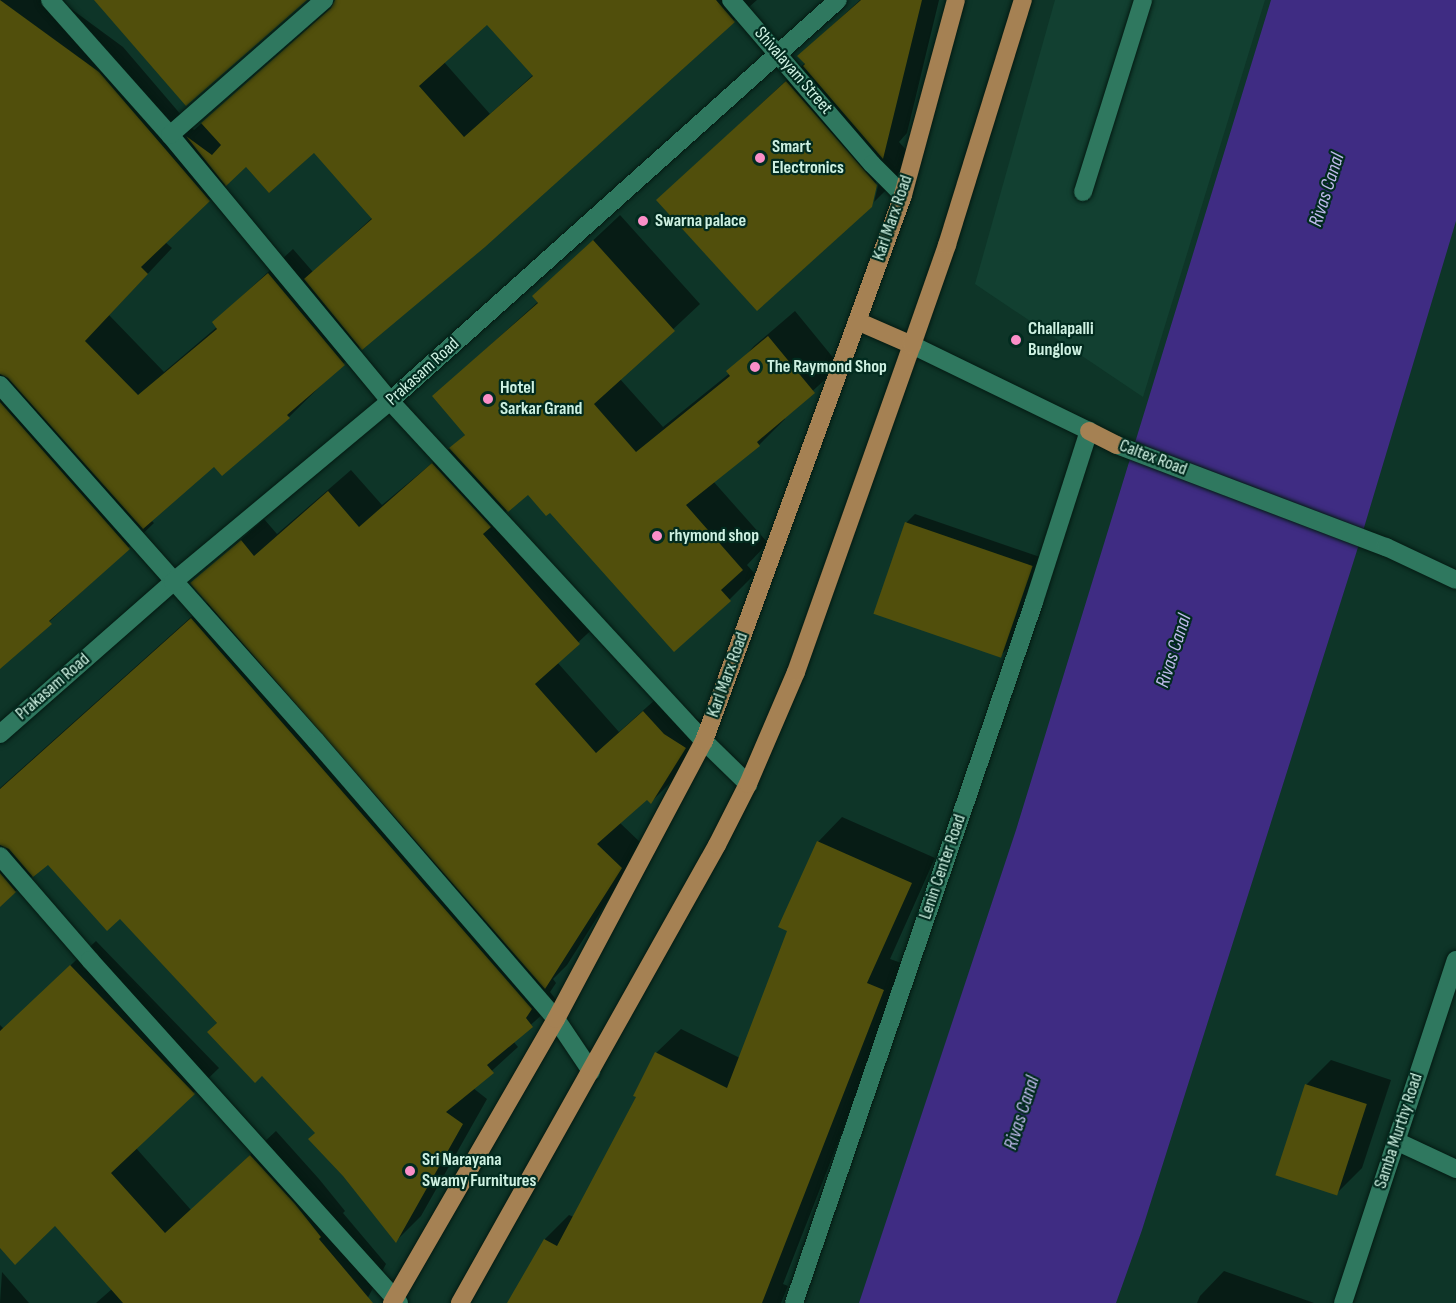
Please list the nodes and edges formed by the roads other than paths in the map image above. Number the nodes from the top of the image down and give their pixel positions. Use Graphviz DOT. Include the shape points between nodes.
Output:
graph roads {
  1 [pos="50,0"];
  2 [pos="324,0"];
  3 [pos="731,0"];
  4 [pos="838,0"];
  5 [pos="956,0"];
  6 [pos="1023,0"];
  7 [pos="1143,0"];
  8 [pos="777,52"];
  9 [pos="170,135"];
  10 [pos="1083,192"];
  11 [pos="903,195"];
  12 [pos="857,321"];
  13 [pos="912,345"];
  14 [pos="0,385"];
  15 [pos="390,401"];
  16 [pos="1089,431"];
  17 [pos="1117,445"];
  18 [pos="1456,580"];
  19 [pos="173,582"];
  20 [pos="0,734"];
  21 [pos="704,741"];
  22 [pos="748,784"];
  23 [pos="0,856"];
  24 [pos="1456,960"];
  25 [pos="556,1019"];
  26 [pos="591,1071"];
  27 [pos="1396,1141"];
  28 [pos="1456,1169"];
  29 [pos="395,1302"];
  30 [pos="460,1303"];
  31 [pos="794,1303"];
  32 [pos="1343,1303"];
  1 -- 9 [label="street"];
  2 -- 9 [label="street"];
  3 -- 8 [label="street, Shivalayam Street"];
  4 -- 8 [label="street, Prakasam Road"];
  5 -- 11 [label="main road, Karl Marx Road"];
  6 -- 13 [label="main road"];
  7 -- 10 [label="street"];
  8 -- 11 [label="street, Shivalayam Street"];
  8 -- 15 [label="street, Prakasam Road"];
  9 -- 15 [label="street"];
  11 -- 12 [label="main road, Karl Marx Road"];
  12 -- 13 [label="main road, Caltex Road"];
  12 -- 21 [label="main road, Karl Marx Road"];
  13 -- 16 [label="street, Caltex Road"];
  13 -- 22 [label="main road" via="796,672"];
  14 -- 19 [label="street"];
  15 -- 19 [label="street, Prakasam Road"];
  15 -- 21 [label="street"];
  16 -- 17 [label="main road, Caltex Road"];
  16 -- 31 [label="street, Lenin Center Road"];
  17 -- 18 [label="street, Caltex Road" via="1386,548"];
  19 -- 20 [label="street, Prakasam Road"];
  19 -- 25 [label="street"];
  21 -- 22 [label="street"];
  21 -- 25 [label="main road, Karl Marx Road"];
  22 -- 26 [label="main road"];
  23 -- 29 [label="street"];
  24 -- 27 [label="street, Samba Murthy Road"];
  25 -- 26 [label="street"];
  25 -- 29 [label="main road, Karl Marx Road"];
  26 -- 30 [label="main road"];
  27 -- 28 [label="street"];
  27 -- 32 [label="street, Samba Murthy Road"];
}
